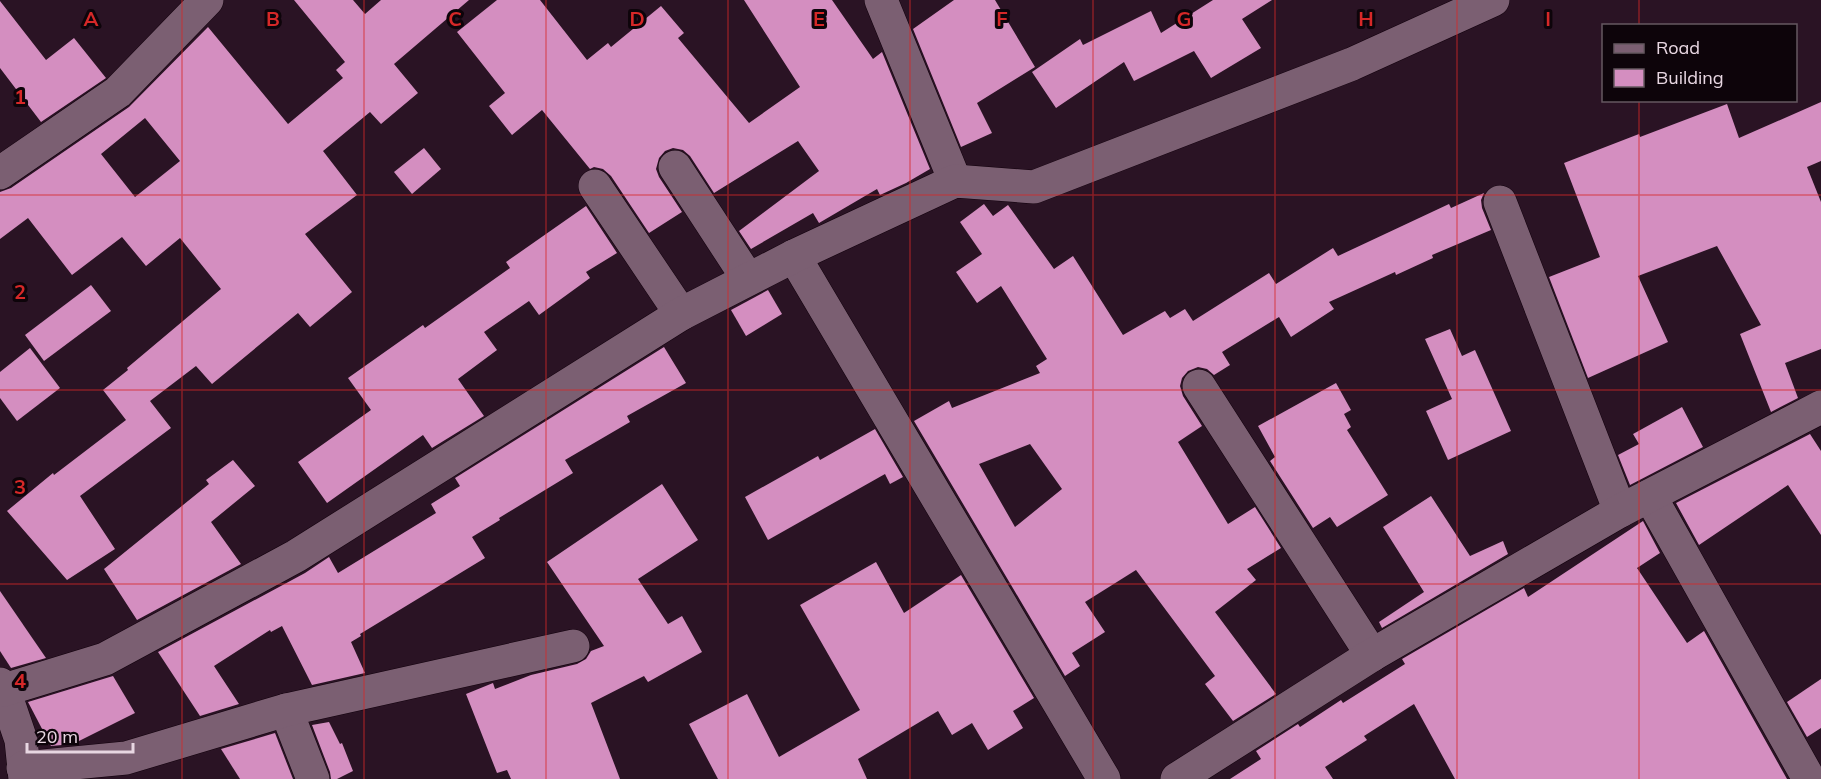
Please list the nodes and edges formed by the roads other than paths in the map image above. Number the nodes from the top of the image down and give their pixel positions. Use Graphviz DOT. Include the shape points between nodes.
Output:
graph roads {
  1 [pos="207,0"];
  2 [pos="880,0"];
  3 [pos="1492,0"];
  4 [pos="675,167"];
  5 [pos="0,173"];
  6 [pos="955,181"];
  7 [pos="595,186"];
  8 [pos="1500,202"];
  9 [pos="794,256"];
  10 [pos="748,279"];
  11 [pos="681,314"];
  12 [pos="1199,386"];
  13 [pos="1821,407"];
  14 [pos="1650,496"];
  15 [pos="1620,511"];
  16 [pos="573,646"];
  17 [pos="1372,655"];
  18 [pos="2,687"];
  19 [pos="286,711"];
  20 [pos="17,758"];
  21 [pos="313,779"];
  22 [pos="1104,779"];
  23 [pos="1177,779"];
  24 [pos="1809,779"];
  1 -- 5 [label="street" via="118,92"];
  2 -- 6 [label="street"];
  3 -- 6 [label="street" via="1352,64 1034,187"];
  4 -- 10 [label="street"];
  6 -- 9 [label="street"];
  7 -- 11 [label="street"];
  8 -- 15 [label="street"];
  9 -- 10 [label="street"];
  9 -- 22 [label="street"];
  10 -- 11 [label="street"];
  11 -- 18 [label="street" via="296,556 105,659"];
  12 -- 17 [label="street"];
  13 -- 14 [label="street"];
  14 -- 15 [label="street"];
  14 -- 24 [label="street"];
  15 -- 17 [label="street"];
  16 -- 19 [label="street"];
  17 -- 23 [label="street"];
  18 -- 20 [label="street"];
  19 -- 20 [label="street" via="126,758"];
  19 -- 21 [label="street"];
}
